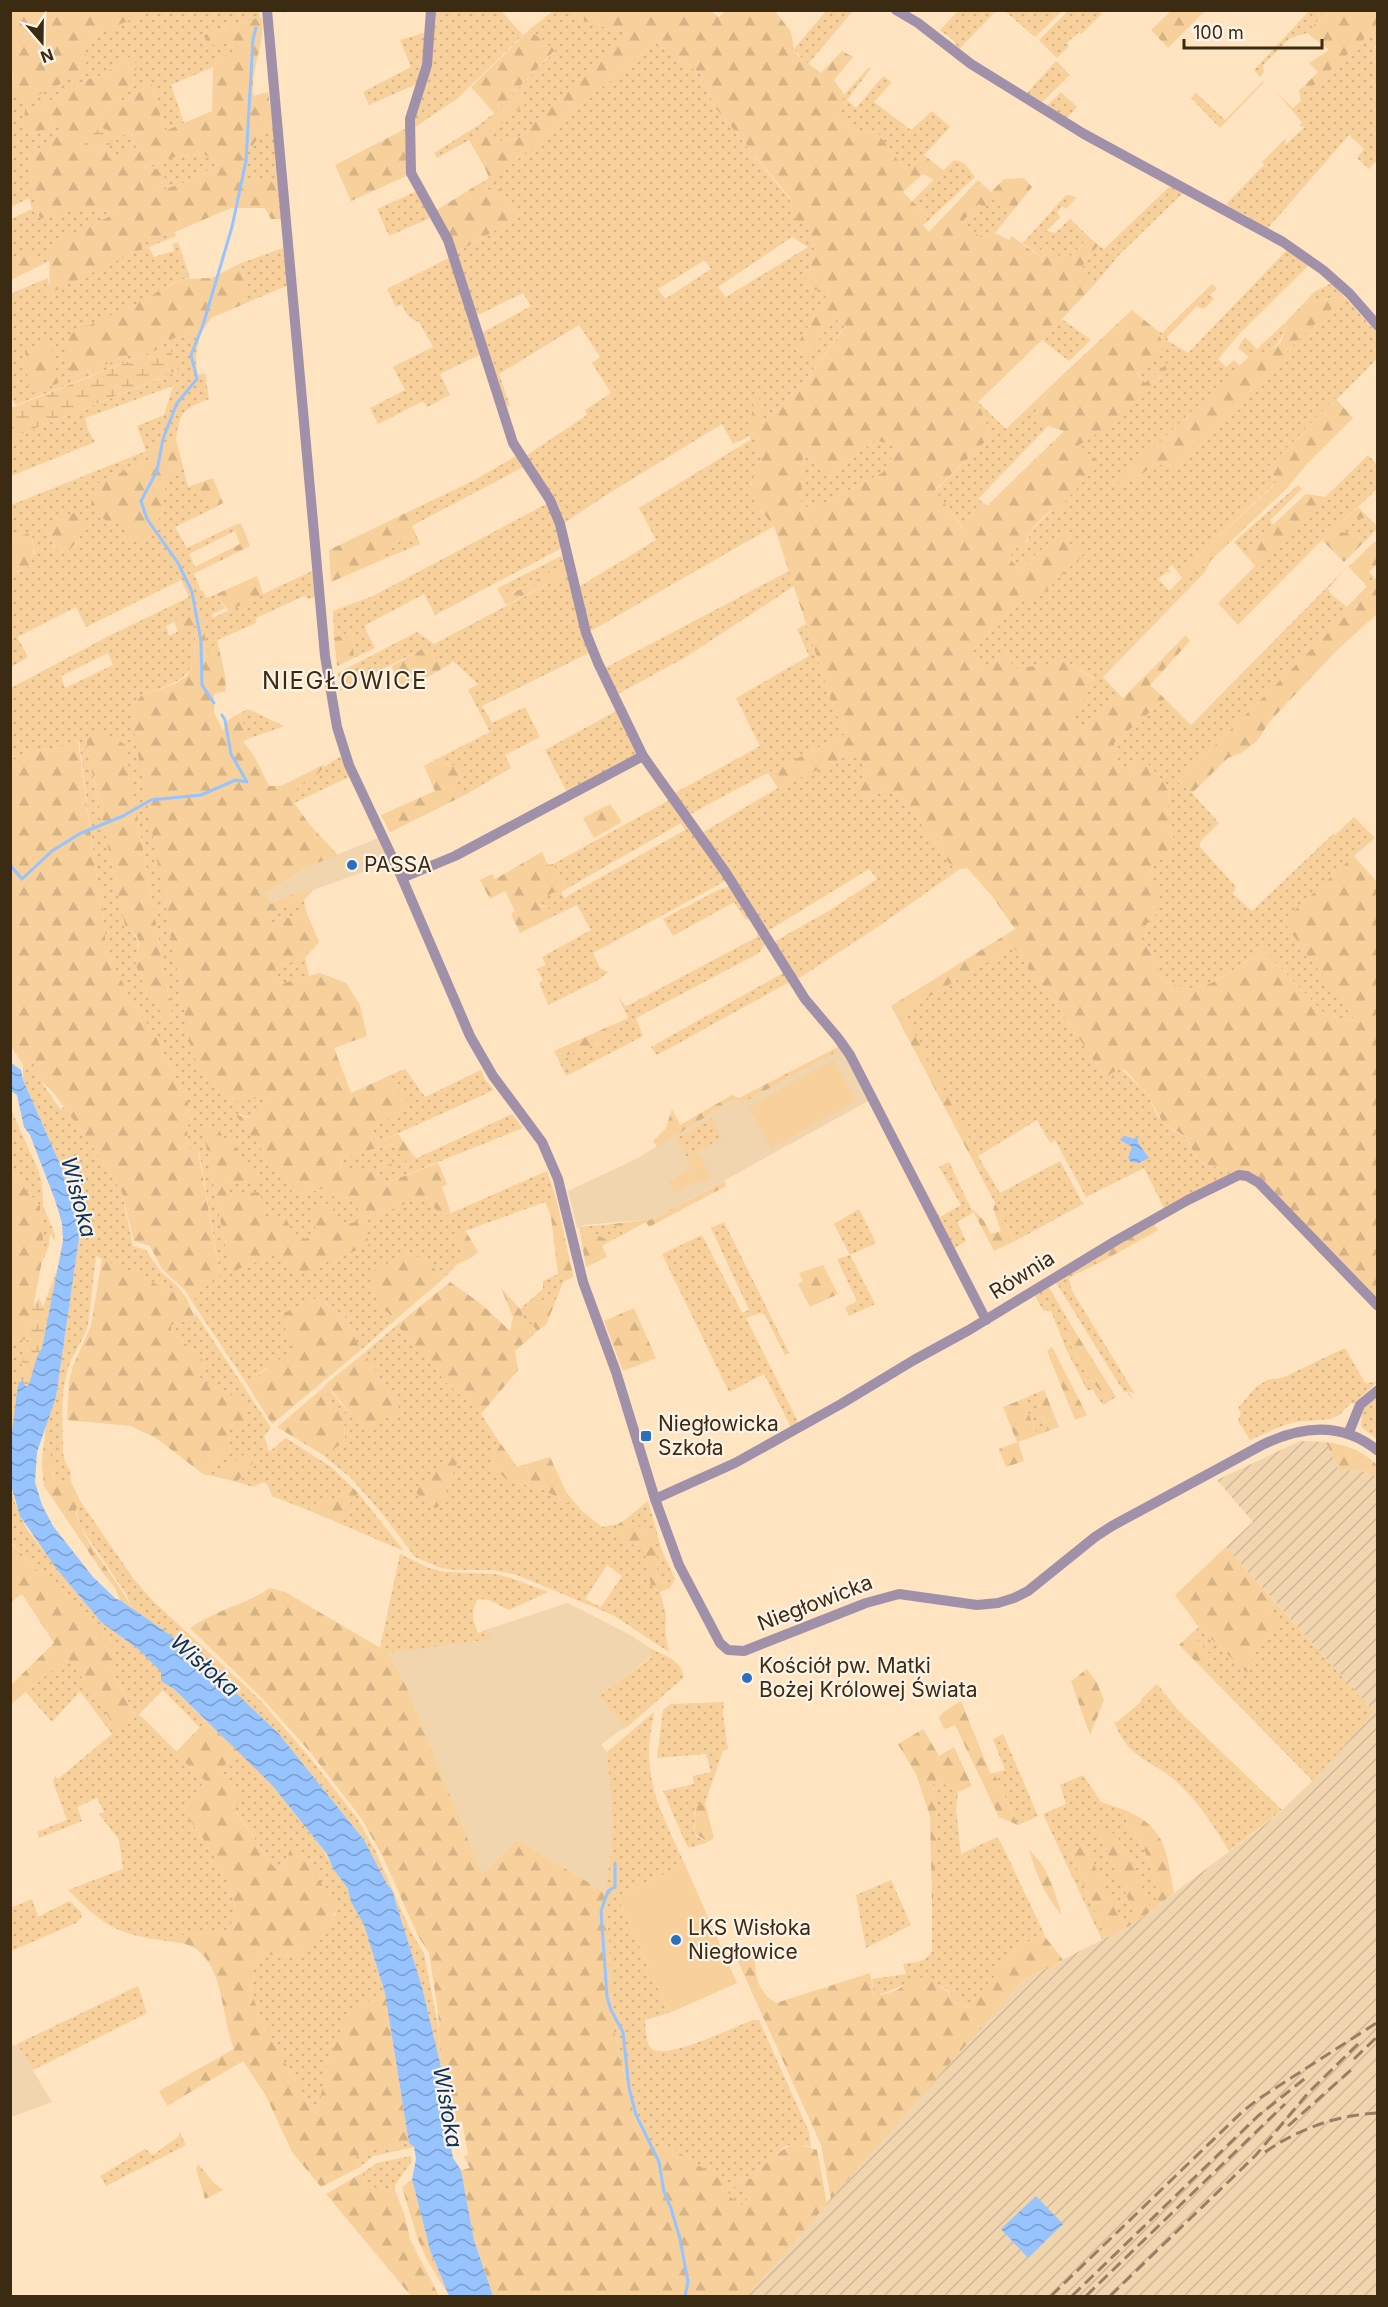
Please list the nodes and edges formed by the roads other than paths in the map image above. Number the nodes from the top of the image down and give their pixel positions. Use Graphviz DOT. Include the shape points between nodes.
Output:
graph roads {
  1 [pos="267,10"];
  2 [pos="431,10"];
  3 [pos="896,10"];
  4 [pos="1377,326"];
  5 [pos="643,756"];
  6 [pos="402,878"];
  7 [pos="1377,1306"];
  8 [pos="986,1320"];
  9 [pos="1377,1390"];
  10 [pos="1349,1432"];
  11 [pos="1377,1451"];
  12 [pos="655,1498"];
  1 -- 6 [label="street, Niegłowicka" via="329,686 349,765"];
  2 -- 5 [label="street" via="427,65 410,119 411,173 448,240 513,443 560,524 586,633"];
  3 -- 4 [label="street" via="971,64 1084,134 1284,242 1349,293"];
  5 -- 6 [label="street" via="455,856"];
  5 -- 8 [label="street" via="726,873 805,999 850,1055"];
  6 -- 12 [label="street, Niegłowicka" via="470,1036 493,1076 542,1142 554,1167 583,1282"];
  7 -- 8 [label="street, Równia" via="1259,1183 1243,1175 1117,1240"];
  8 -- 12 [label="street, Równia" via="735,1463"];
  9 -- 10 [label="street" via="1360,1405"];
  10 -- 11 [label="street"];
  10 -- 12 [label="street, Niegłowicka" via="1303,1431 1262,1444 1112,1526 1014,1598 977,1605 899,1594 738,1652 723,1647 707,1620 679,1565"];
}
